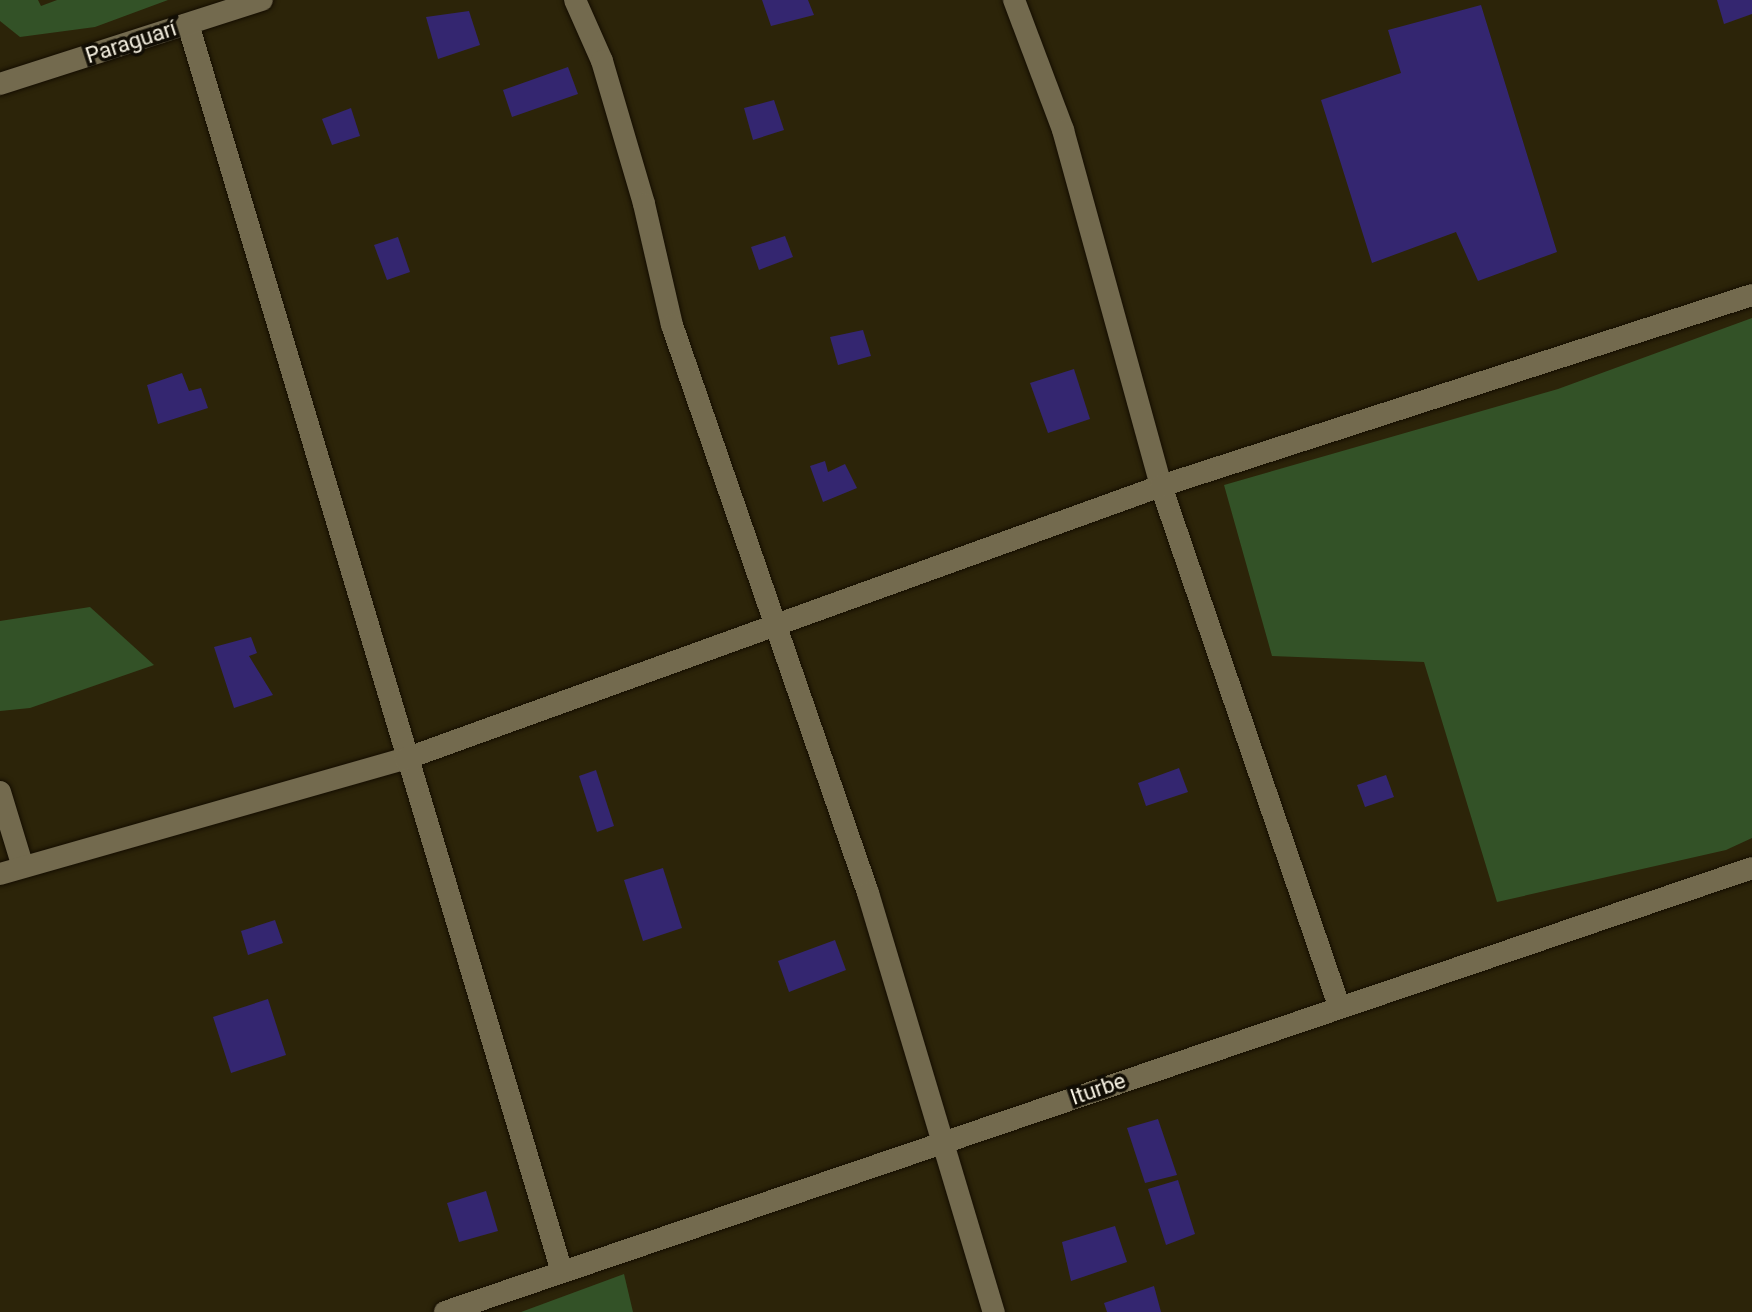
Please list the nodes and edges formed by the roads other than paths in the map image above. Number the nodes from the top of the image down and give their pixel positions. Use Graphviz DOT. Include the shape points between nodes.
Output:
graph roads {
  1 [pos="262,0"];
  2 [pos="575,0"];
  3 [pos="1014,0"];
  4 [pos="188,24"];
  5 [pos="0,84"];
  6 [pos="1752,295"];
  7 [pos="1161,486"];
  8 [pos="777,624"];
  9 [pos="405,759"];
  10 [pos="0,792"];
  11 [pos="23,867"];
  12 [pos="1752,868"];
  13 [pos="0,874"];
  14 [pos="1339,1006"];
  15 [pos="941,1143"];
  16 [pos="562,1272"];
  17 [pos="445,1312"];
  18 [pos="994,1312"];
  1 -- 4 [label="street, Paraguarí"];
  2 -- 8 [label="street" via="602,61 672,325"];
  3 -- 7 [label="street" via="1063,130"];
  4 -- 5 [label="street, Paraguarí"];
  4 -- 9 [label="street"];
  6 -- 7 [label="street"];
  7 -- 8 [label="street"];
  7 -- 14 [label="street"];
  8 -- 9 [label="street"];
  8 -- 15 [label="street" via="868,893"];
  9 -- 11 [label="street"];
  9 -- 16 [label="street"];
  10 -- 11 [label="street"];
  11 -- 13 [label="street"];
  12 -- 14 [label="street, Iturbe"];
  14 -- 15 [label="street, Iturbe"];
  15 -- 16 [label="street, Iturbe"];
  15 -- 18 [label="street"];
  16 -- 17 [label="street, Iturbe"];
}
